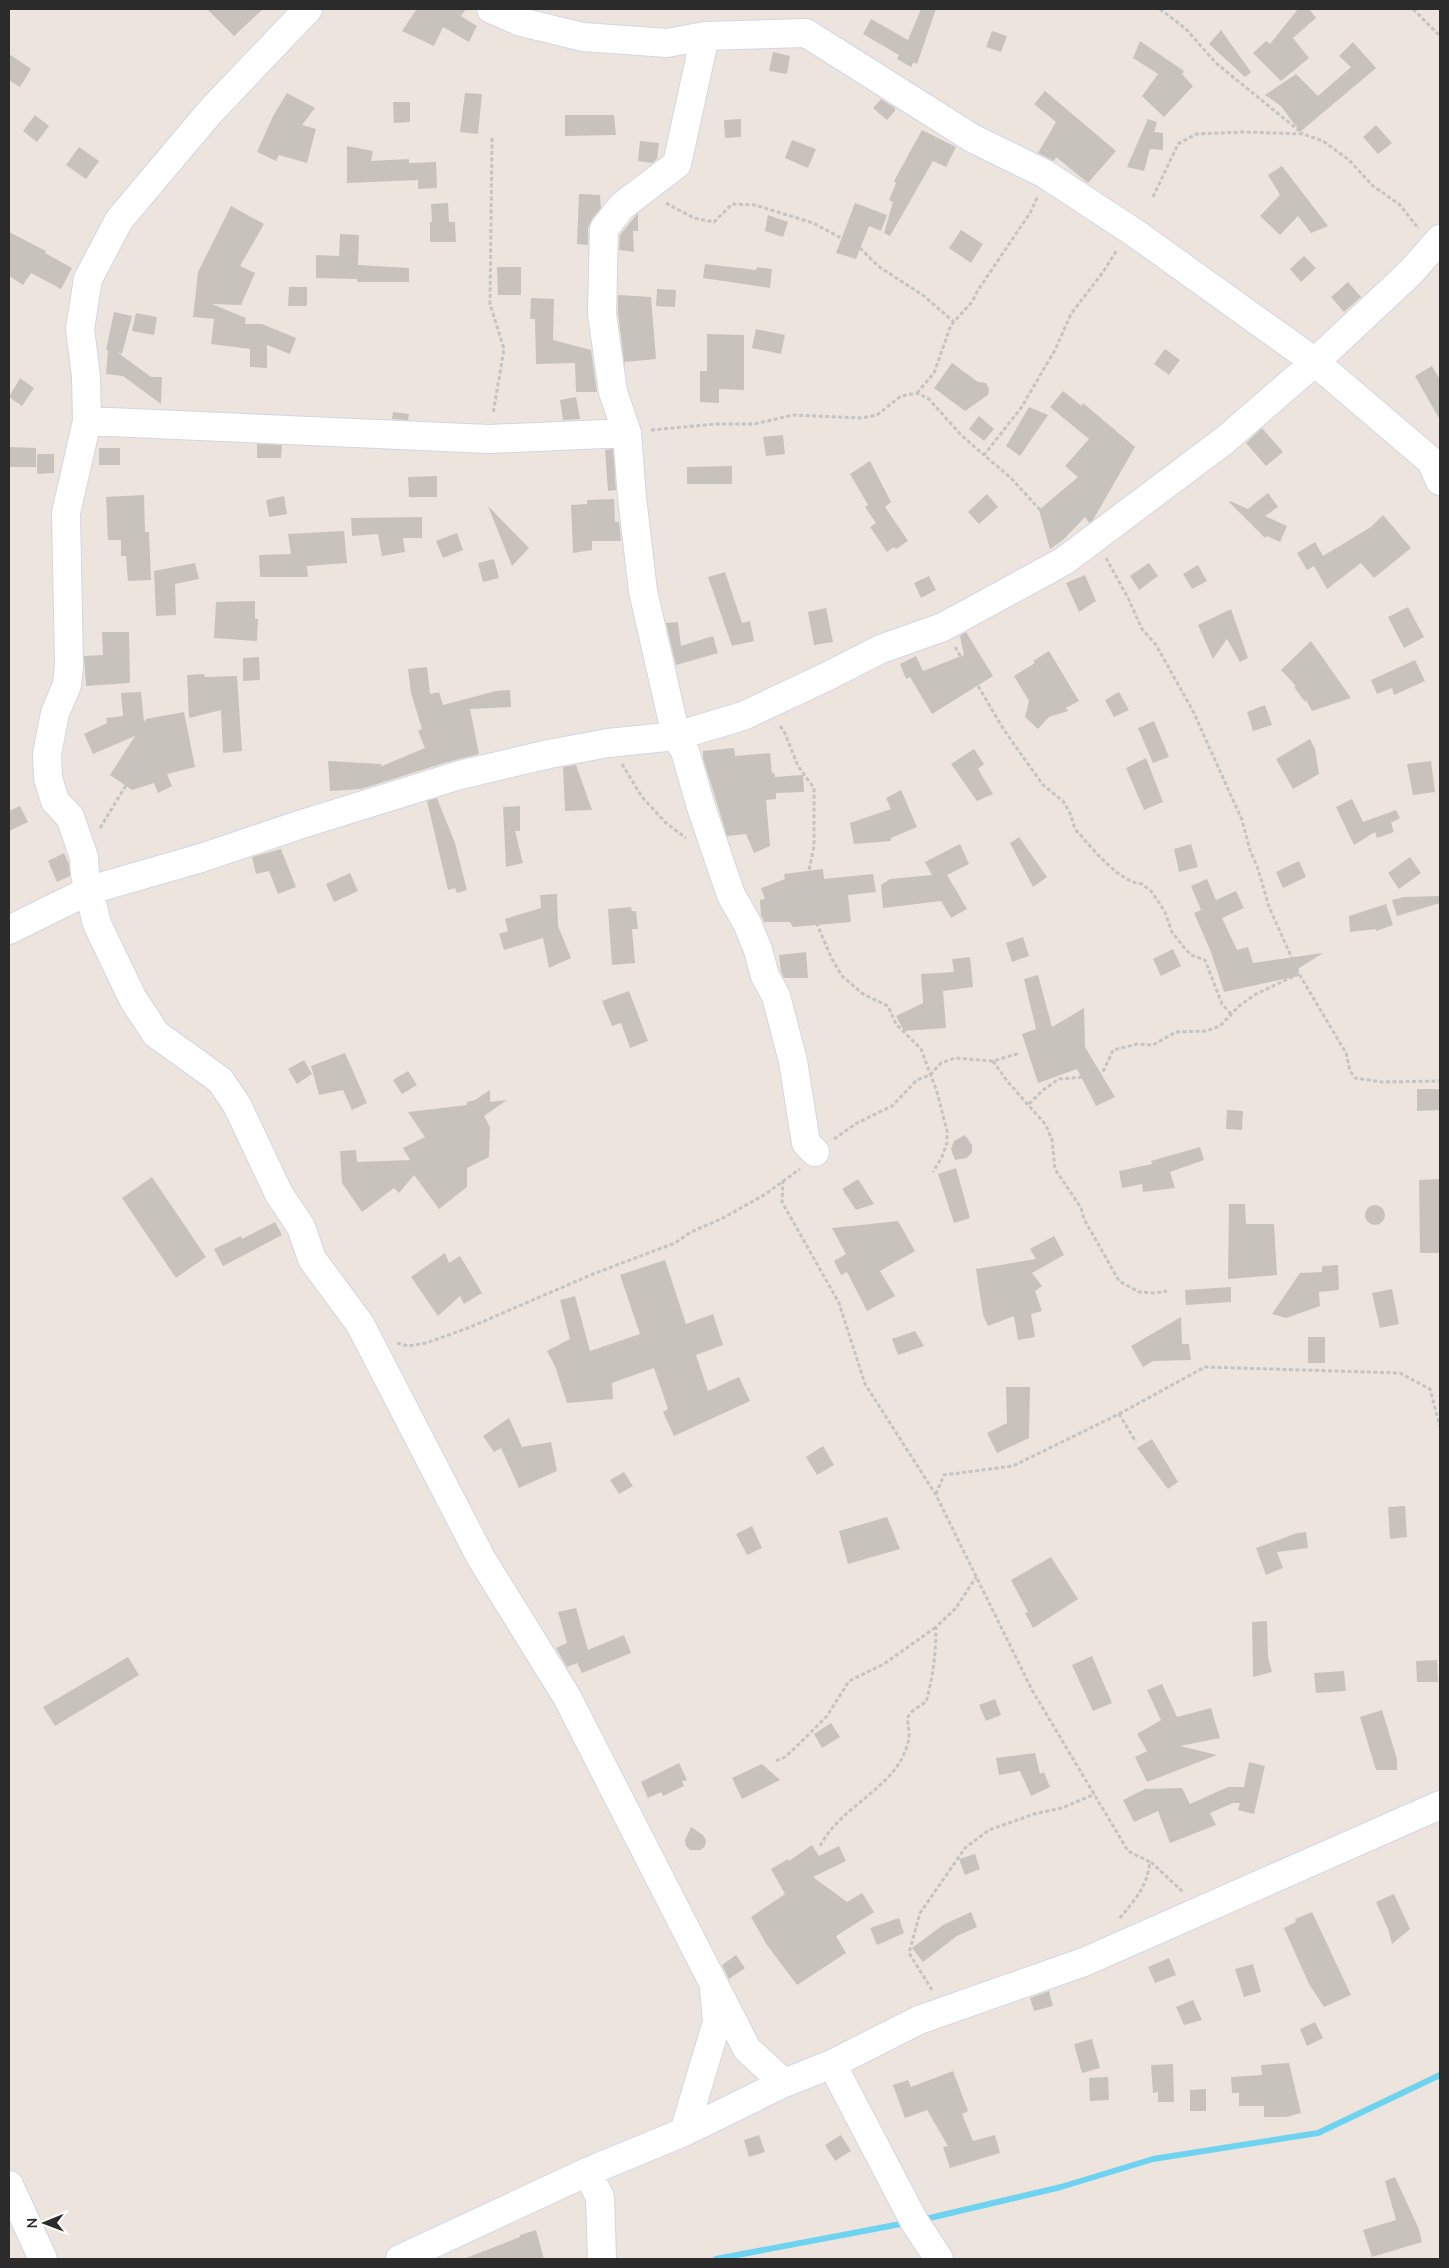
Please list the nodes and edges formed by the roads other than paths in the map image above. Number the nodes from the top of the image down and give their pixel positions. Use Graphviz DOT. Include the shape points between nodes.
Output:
graph roads {
  1 [pos="308,9"];
  2 [pos="491,9"];
  3 [pos="705,36"];
  4 [pos="1437,243"];
  5 [pos="1315,362"];
  6 [pos="87,421"];
  7 [pos="627,433"];
  8 [pos="1440,481"];
  9 [pos="676,736"];
  10 [pos="90,890"];
  11 [pos="9,930"];
  12 [pos="815,1152"];
  13 [pos="1440,1805"];
  14 [pos="714,1983"];
  15 [pos="832,2064"];
  16 [pos="784,2083"];
  17 [pos="684,2132"];
  18 [pos="587,2172"];
  19 [pos="9,2185"];
  20 [pos="43,2259"];
  21 [pos="400,2259"];
  22 [pos="602,2259"];
  23 [pos="939,2259"];
  1 -- 6 [label="street" via="210,112 119,220 88,279 80,329"];
  2 -- 3 [label="street" via="521,22 583,37 668,43"];
  3 -- 5 [label="street" via="806,33 972,138 1045,174 1135,233"];
  3 -- 7 [label="street" via="677,164 622,206 604,229 602,314 612,392"];
  4 -- 5 [label="street" via="1410,273"];
  5 -- 8 [label="street" via="1432,461"];
  5 -- 9 [label="street" via="1225,440 1048,570 943,627 881,649 764,707"];
  6 -- 7 [label="street" via="489,439"];
  6 -- 10 [label="street" via="66,513 67,685 55,713 47,754 48,778 56,801 70,817 84,857"];
  7 -- 9 [label="street" via="643,590"];
  9 -- 10 [label="street" via="608,743 460,775"];
  9 -- 12 [label="street" via="685,751 731,895 747,923 765,976 776,996 793,1062 806,1143"];
  10 -- 11 [label="street"];
  10 -- 14 [label="street" via="96,924 133,999 156,1034 220,1080 238,1105 279,1194 301,1227 312,1259 366,1334 481,1558 567,1697"];
  13 -- 15 [label="street" via="1084,1962 919,2020"];
  14 -- 16 [label="street" via="747,2048"];
  14 -- 17 [label="street" via="717,2022"];
  15 -- 16 [label="street"];
  15 -- 23 [label="street" via="914,2221"];
  16 -- 17 [label="street"];
  17 -- 18 [label="street"];
  18 -- 21 [label="street"];
  18 -- 22 [label="street" via="600,2197"];
  19 -- 20 [label="street"];
}
